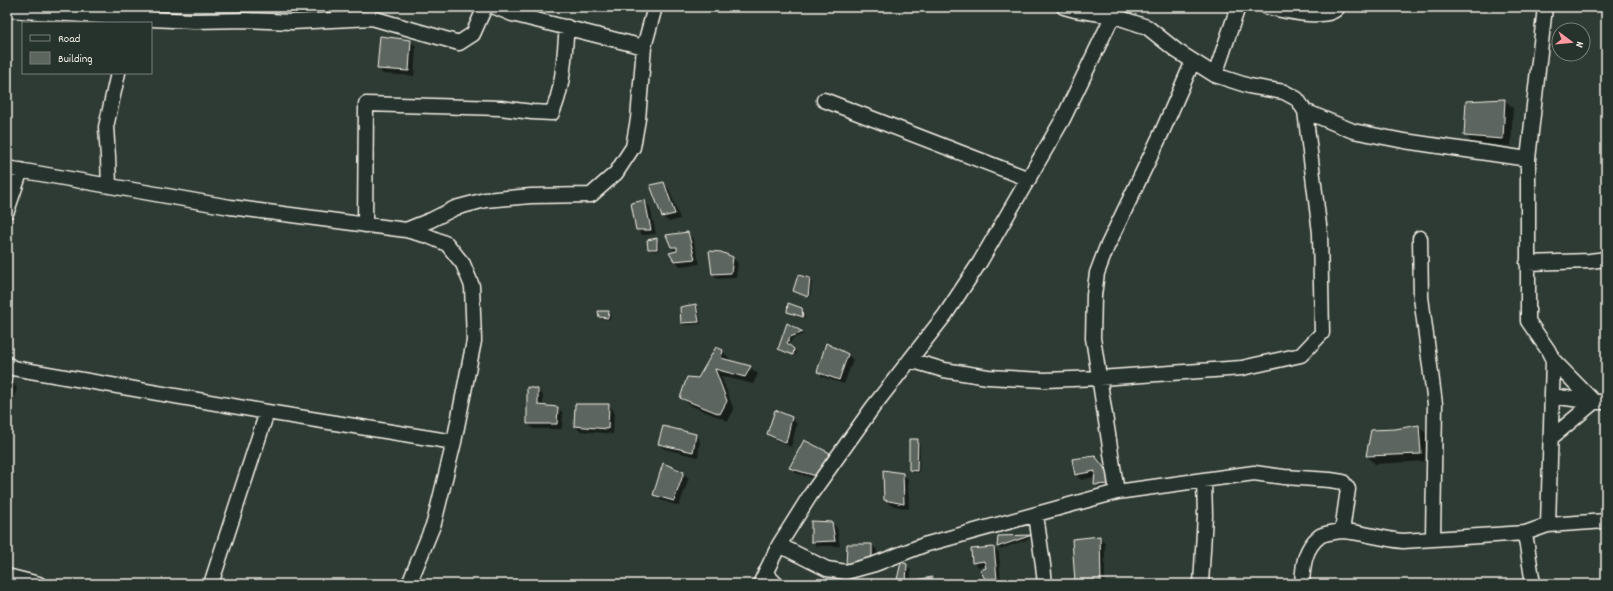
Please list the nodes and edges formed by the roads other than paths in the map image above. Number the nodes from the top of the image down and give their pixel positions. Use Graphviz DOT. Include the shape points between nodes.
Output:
graph roads {
  1 [pos="485,7"];
  2 [pos="495,7"];
  3 [pos="655,7"];
  4 [pos="1064,7"];
  5 [pos="1238,7"];
  6 [pos="1268,7"];
  7 [pos="1338,7"];
  8 [pos="1545,7"];
  9 [pos="7,10"];
  10 [pos="374,12"];
  11 [pos="1115,12"];
  12 [pos="128,16"];
  13 [pos="567,27"];
  14 [pos="644,46"];
  15 [pos="1193,61"];
  16 [pos="118,74"];
  17 [pos="1215,75"];
  18 [pos="824,100"];
  19 [pos="1305,111"];
  20 [pos="1528,159"];
  21 [pos="14,169"];
  22 [pos="1029,179"];
  23 [pos="108,186"];
  24 [pos="7,211"];
  25 [pos="365,225"];
  26 [pos="406,230"];
  27 [pos="1420,238"];
  28 [pos="1606,259"];
  29 [pos="1527,263"];
  30 [pos="910,360"];
  31 [pos="1553,360"];
  32 [pos="7,364"];
  33 [pos="1100,378"];
  34 [pos="1552,396"];
  35 [pos="1600,402"];
  36 [pos="267,412"];
  37 [pos="1551,438"];
  38 [pos="454,442"];
  39 [pos="1204,481"];
  40 [pos="1117,492"];
  41 [pos="1036,515"];
  42 [pos="1606,521"];
  43 [pos="1548,525"];
  44 [pos="1342,531"];
  45 [pos="1526,533"];
  46 [pos="1433,538"];
  47 [pos="779,545"];
  48 [pos="7,576"];
  49 [pos="762,579"];
  50 [pos="39,584"];
  51 [pos="211,584"];
  52 [pos="409,584"];
  53 [pos="776,584"];
  54 [pos="1044,584"];
  55 [pos="1201,584"];
  56 [pos="1302,584"];
  57 [pos="1533,584"];
  1 -- 10 [label="street" via="473,34 459,43"];
  2 -- 13 [label="street" via="512,14"];
  3 -- 14 [label="street"];
  4 -- 11 [label="street"];
  5 -- 17 [label="street"];
  6 -- 7 [label="street" via="1315,14 1327,14"];
  8 -- 20 [label="street"];
  9 -- 12 [label="street"];
  10 -- 12 [label="street" via="292,22"];
  11 -- 15 [label="street" via="1147,27"];
  11 -- 22 [label="street" via="1063,119"];
  13 -- 14 [label="street"];
  13 -- 25 [label="street" via="562,74 552,113 500,108 366,104"];
  14 -- 26 [label="street" via="633,147 616,172 591,195 485,200 455,208"];
  15 -- 17 [label="street"];
  15 -- 33 [label="street" via="1097,273 1093,338"];
  16 -- 23 [label="street" via="106,127"];
  17 -- 19 [label="street" via="1248,86 1284,92 1297,99"];
  18 -- 22 [label="street"];
  19 -- 20 [label="street" via="1353,131"];
  19 -- 33 [label="street" via="1320,233 1322,333 1301,355 1242,368"];
  20 -- 29 [label="street"];
  21 -- 23 [label="street"];
  21 -- 24 [label="street"];
  22 -- 30 [label="street" via="976,268 945,315"];
  23 -- 25 [label="street" via="230,207"];
  25 -- 26 [label="street"];
  26 -- 38 [label="street" via="447,244 463,264 472,286 474,341"];
  27 -- 46 [label="street" via="1421,297 1434,404"];
  28 -- 29 [label="street"];
  29 -- 31 [label="street" via="1528,321"];
  30 -- 33 [label="street" via="944,370 988,377 1044,380"];
  30 -- 47 [label="street" via="811,494"];
  31 -- 34 [label="street"];
  31 -- 35 [label="street"];
  32 -- 36 [label="street" via="13,368"];
  33 -- 40 [label="street"];
  34 -- 35 [label="street"];
  34 -- 37 [label="street"];
  35 -- 37 [label="street"];
  36 -- 38 [label="street"];
  36 -- 51 [label="street"];
  37 -- 43 [label="street"];
  38 -- 52 [label="street" via="434,523"];
  39 -- 40 [label="street"];
  39 -- 44 [label="street" via="1254,473 1343,482 1348,489"];
  39 -- 55 [label="street"];
  40 -- 41 [label="street"];
  41 -- 47 [label="street" via="924,545 846,572 827,568"];
  41 -- 54 [label="street"];
  42 -- 43 [label="street"];
  43 -- 45 [label="street"];
  44 -- 46 [label="street" via="1403,541"];
  44 -- 56 [label="street" via="1321,535 1307,550"];
  45 -- 46 [label="street"];
  45 -- 57 [label="street"];
  47 -- 49 [label="street"];
  48 -- 50 [label="street"];
  49 -- 53 [label="street"];
}
